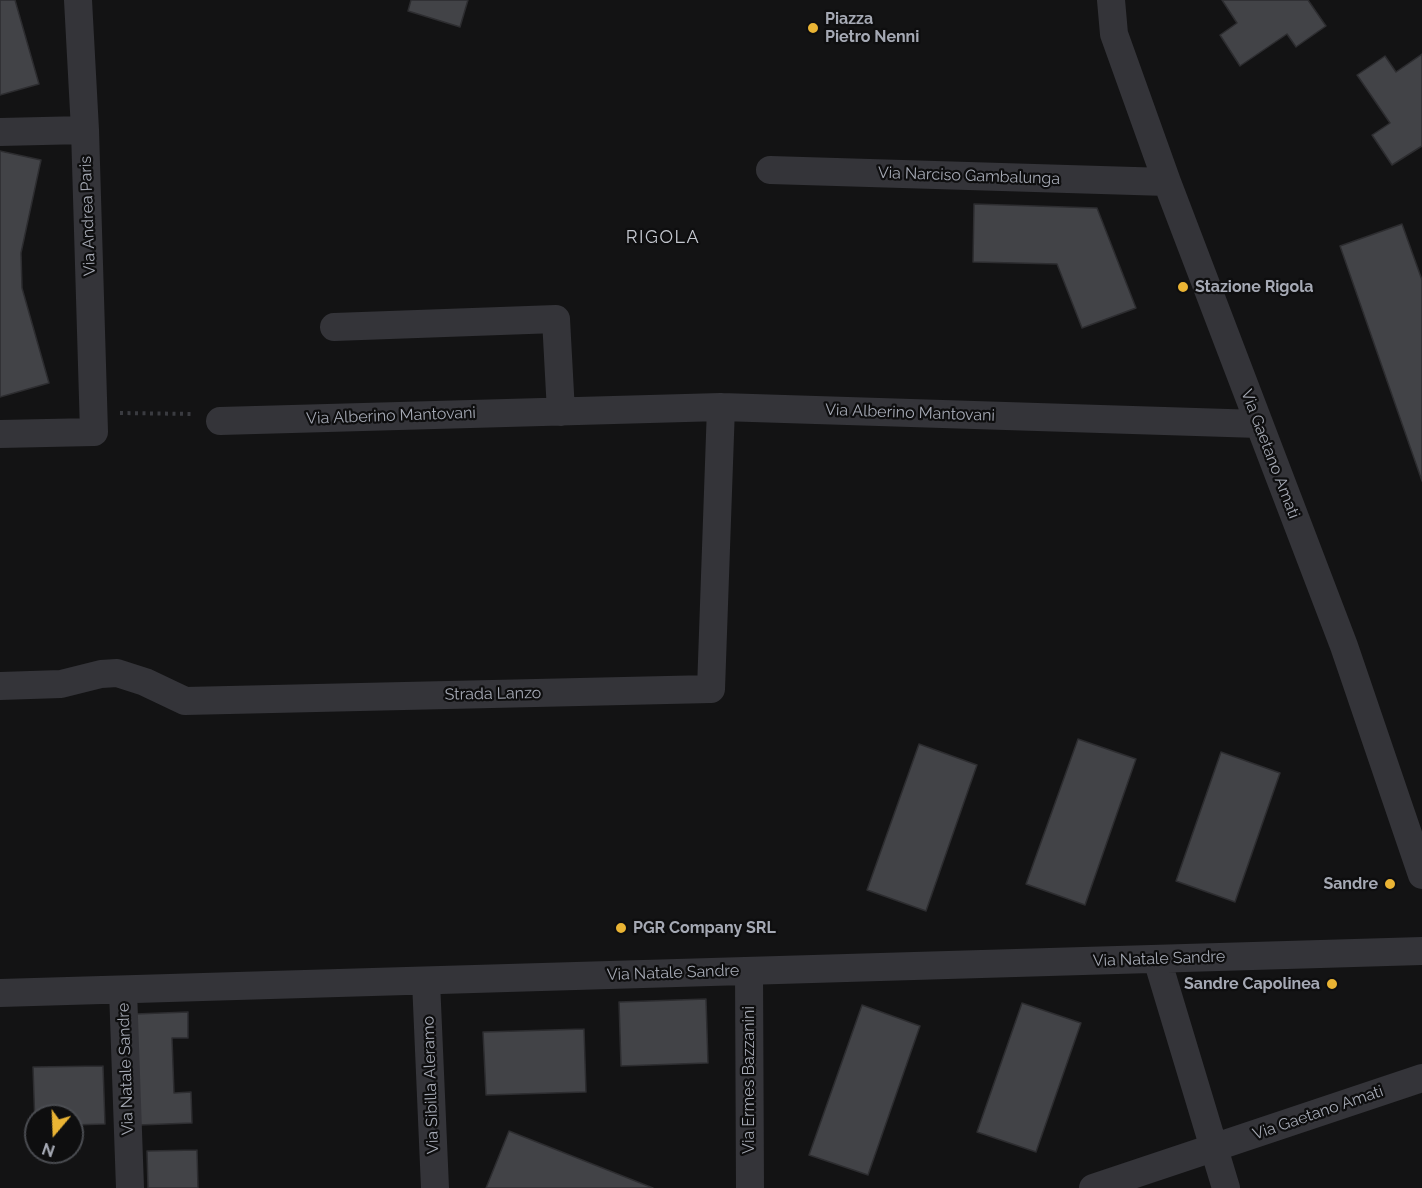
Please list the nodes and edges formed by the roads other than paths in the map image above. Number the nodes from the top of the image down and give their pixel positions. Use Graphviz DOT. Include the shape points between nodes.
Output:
graph roads {
  1 [pos="78,0"];
  2 [pos="1092,0"];
  3 [pos="1111,0"];
  4 [pos="1114,34"];
  5 [pos="85,130"];
  6 [pos="0,132"];
  7 [pos="770,170"];
  8 [pos="1167,182"];
  9 [pos="334,327"];
  10 [pos="721,407"];
  11 [pos="561,412"];
  12 [pos="220,421"];
  13 [pos="1259,424"];
  14 [pos="0,434"];
  15 [pos="0,687"];
  16 [pos="1422,875"];
  17 [pos="1422,951"];
  18 [pos="1157,959"];
  19 [pos="749,971"];
  20 [pos="426,981"];
  21 [pos="123,990"];
  22 [pos="0,993"];
  23 [pos="1422,1078"];
  24 [pos="1214,1148"];
  25 [pos="130,1188"];
  26 [pos="435,1188"];
  27 [pos="750,1188"];
  28 [pos="1093,1188"];
  29 [pos="1226,1188"];
  1 -- 5 [label="street, Via Andrea Paris"];
  2 -- 4 [label="street, Via Gaetano Amati"];
  3 -- 4 [label="street, Via Gaetano Amati"];
  4 -- 8 [label="street, Via Gaetano Amati"];
  5 -- 6 [label="street"];
  5 -- 14 [label="street, Via Andrea Paris" via="94,422"];
  7 -- 8 [label="street, Via Narciso Gambalunga"];
  8 -- 13 [label="street, Via Gaetano Amati"];
  9 -- 11 [label="street" via="556,320"];
  10 -- 11 [label="street, Via Alberino Mantovani"];
  10 -- 13 [label="street, Via Alberino Mantovani"];
  10 -- 15 [label="street, Strada Lanzo" via="711,689 185,701 117,673 61,684"];
  11 -- 12 [label="street, Via Alberino Mantovani"];
  13 -- 16 [label="street, Via Gaetano Amati" via="1344,646"];
  17 -- 18 [label="street, Via Natale Sandre"];
  18 -- 19 [label="street, Via Natale Sandre"];
  18 -- 24 [label="street"];
  19 -- 20 [label="street, Via Natale Sandre"];
  19 -- 27 [label="street, Via Ermes Bazzanini"];
  20 -- 21 [label="street, Via Natale Sandre"];
  20 -- 26 [label="street, Via Sibilla Aleramo"];
  21 -- 22 [label="street"];
  21 -- 25 [label="street, Via Natale Sandre"];
  23 -- 24 [label="street, Via Gaetano Amati"];
  24 -- 28 [label="street, Via Gaetano Amati"];
  24 -- 29 [label="street"];
}
